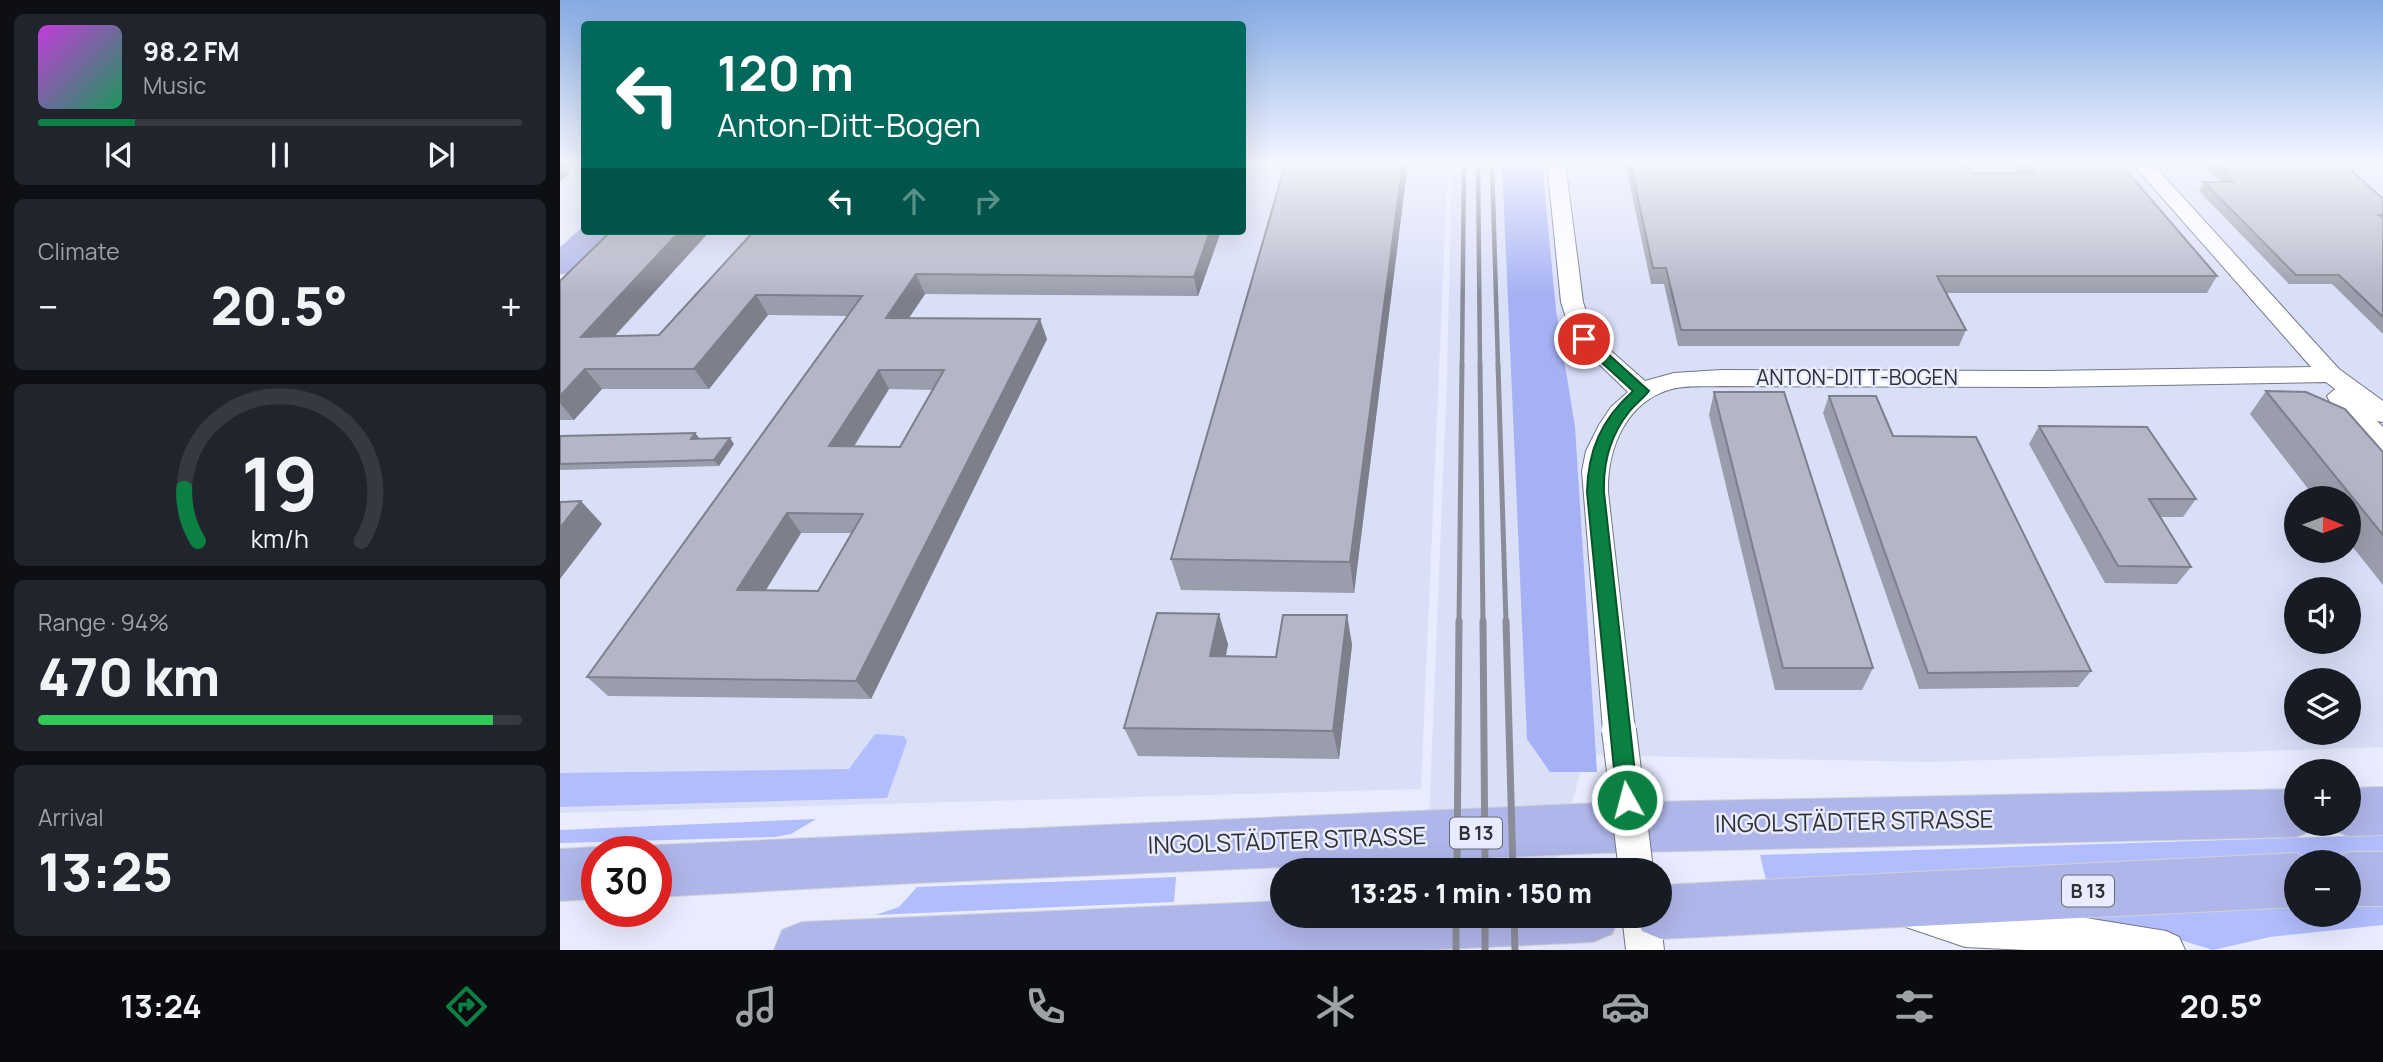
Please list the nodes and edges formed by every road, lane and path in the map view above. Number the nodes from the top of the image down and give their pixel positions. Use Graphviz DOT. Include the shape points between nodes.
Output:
graph roads {
  1 [pos="1561,206"];
  2 [pos="2180,206"];
  3 [pos="581,215"];
  4 [pos="560,235"];
  5 [pos="592,235"];
  6 [pos="560,265"];
  7 [pos="2331,374"];
  8 [pos="1642,391"];
  9 [pos="2383,414"];
  10 [pos="2383,443"];
  11 [pos="1619,730"];
  12 [pos="2383,811"];
  13 [pos="2361,812"];
  14 [pos="2284,813"];
  15 [pos="1635,858"];
  16 [pos="672,870"];
  17 [pos="581,874"];
  18 [pos="560,875"];
  19 [pos="2361,879"];
  20 [pos="2383,879"];
  21 [pos="2284,881"];
  22 [pos="1881,902"];
  23 [pos="1672,912"];
  24 [pos="1299,928"];
  25 [pos="1642,928"];
  26 [pos="802,950"];
  27 [pos="1645,950"];
  28 [pos="2166,950"];
  1 -- 8 [label="street" via="1572,302 1584,339"];
  2 -- 7 [label="street"];
  3 -- 4 [label="main road"];
  5 -- 6 [label="main road"];
  7 -- 8 [label="street, ANTON-DITT-BOGEN" via="1721,378 1668,382"];
  7 -- 9 [label="street"];
  7 -- 10 [label="street" via="2340,398"];
  8 -- 11 [label="street" via="1608,431 1595,465"];
  11 -- 15 [label="street, bridge"];
  12 -- 13 [label="main road"];
  14 -- 16 [label="main road, INGOLSTÄDTER STRASSE / B 13" via="1598,828"];
  17 -- 18 [label="main road"];
  19 -- 20 [label="main road"];
  21 -- 22 [label="main road, B 13"];
  22 -- 23 [label="main road, B 13"];
  22 -- 28 [label="street" via="1965,928 2061,933"];
  24 -- 26 [label="main road"];
  25 -- 27 [label="street"];
}
